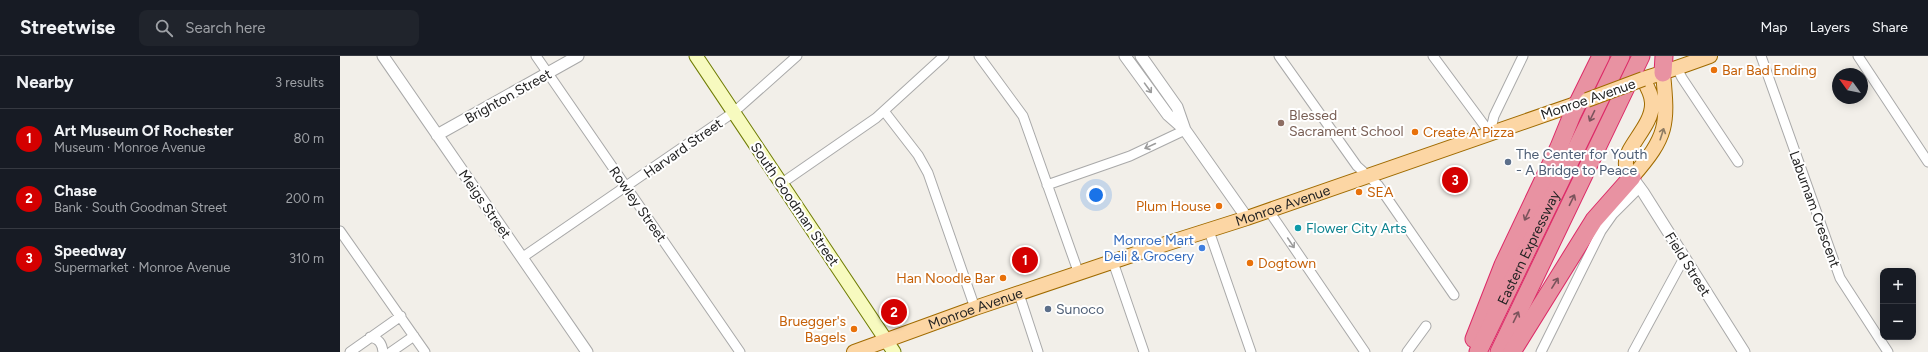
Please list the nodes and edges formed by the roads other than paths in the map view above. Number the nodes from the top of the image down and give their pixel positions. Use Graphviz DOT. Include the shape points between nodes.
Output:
graph roads {
  1 [pos="383,56"];
  2 [pos="536,56"];
  3 [pos="578,56"];
  4 [pos="696,56"];
  5 [pos="797,56"];
  6 [pos="944,56"];
  7 [pos="979,56"];
  8 [pos="1125,56"];
  9 [pos="1141,56"];
  10 [pos="1280,56"];
  11 [pos="1434,56"];
  12 [pos="1523,56"];
  13 [pos="1601,56"];
  14 [pos="1621,56"];
  15 [pos="1641,56"];
  16 [pos="1710,56"];
  17 [pos="1761,56"];
  18 [pos="1858,56"];
  19 [pos="1668,65"];
  20 [pos="548,73"];
  21 [pos="1644,79"];
  22 [pos="1582,102"];
  23 [pos="884,110"];
  24 [pos="734,112"];
  25 [pos="1186,130"];
  26 [pos="1490,133"];
  27 [pos="437,135"];
  28 [pos="1738,162"];
  29 [pos="1928,162"];
  30 [pos="1367,175"];
  31 [pos="1636,182"];
  32 [pos="782,183"];
  33 [pos="1047,185"];
  34 [pos="626,188"];
  35 [pos="1269,211"];
  36 [pos="1247,218"];
  37 [pos="340,231"];
  38 [pos="1209,231"];
  39 [pos="523,257"];
  40 [pos="1684,258"];
  41 [pos="1113,262"];
  42 [pos="1079,274"];
  43 [pos="1019,294"];
  44 [pos="1454,295"];
  45 [pos="975,308"];
  46 [pos="401,316"];
  47 [pos="1426,326"];
  48 [pos="414,336"];
  49 [pos="370,337"];
  50 [pos="890,346"];
  51 [pos="350,352"];
  52 [pos="383,352"];
  53 [pos="391,352"];
  54 [pos="425,352"];
  55 [pos="587,352"];
  56 [pos="740,352"];
  57 [pos="854,352"];
  58 [pos="1038,352"];
  59 [pos="1144,352"];
  60 [pos="1251,352"];
  61 [pos="1365,352"];
  62 [pos="1407,352"];
  63 [pos="1469,352"];
  64 [pos="1478,352"];
  65 [pos="1499,352"];
  66 [pos="1512,352"];
  67 [pos="1542,352"];
  68 [pos="1633,352"];
  69 [pos="1744,352"];
  70 [pos="1888,352"];
  1 -- 27 [label="street, Meigs Street"];
  2 -- 20 [label="street, Rowley Street"];
  3 -- 20 [label="street, Brighton Street"];
  4 -- 24 [label="main road, South Goodman Street"];
  5 -- 24 [label="street, Harvard Street"];
  6 -- 23 [label="street"];
  7 -- 33 [label="street" via="1023,116"];
  8 -- 25 [label="street, one-way" via="1168,115"];
  9 -- 25 [label="street" via="1177,107"];
  10 -- 30 [label="street" via="1357,166"];
  11 -- 26 [label="street"];
  12 -- 26 [label="street" via="1494,116"];
  13 -- 22 [label="highway"];
  14 -- 64 [label="highway, Eastern Expressway, one-way"];
  65 -- 15 [label="highway, Eastern Expressway, one-way"];
  16 -- 19 [label="main road, Monroe Avenue"];
  17 -- 70 [label="street, Laburnam Crescent" via="1840,278"];
  18 -- 29 [label="street"];
  19 -- 21 [label="main road, Monroe Avenue"];
  19 -- 28 [label="street" via="1682,78"];
  31 -- 19 [label="main road, one-way" via="1663,132"];
  20 -- 27 [label="street, Brighton Street"];
  20 -- 34 [label="street, Rowley Street"];
  21 -- 22 [label="main road, Monroe Avenue, bridge"];
  21 -- 31 [label="main road" via="1652,108 1627,157 1626,165"];
  22 -- 26 [label="main road, Monroe Avenue"];
  22 -- 63 [label="highway, one-way" via="1501,269"];
  23 -- 32 [label="street"];
  23 -- 45 [label="street" via="918,155 928,173"];
  24 -- 32 [label="main road, South Goodman Street"];
  24 -- 34 [label="street, Harvard Street"];
  25 -- 33 [label="street, one-way" via="1130,156"];
  25 -- 36 [label="street"];
  26 -- 30 [label="main road, Monroe Avenue"];
  27 -- 39 [label="street, Meigs Street"];
  30 -- 35 [label="main road, Monroe Avenue"];
  30 -- 44 [label="street" via="1378,185"];
  31 -- 40 [label="street, Field Street"];
  66 -- 31 [label="highway, one-way" via="1594,220"];
  31 -- 67 [label="street" via="1601,231"];
  32 -- 50 [label="main road, South Goodman Street"];
  33 -- 42 [label="street"];
  34 -- 39 [label="street, Harvard Street"];
  34 -- 56 [label="street, Rowley Street"];
  35 -- 36 [label="main road, Monroe Avenue"];
  35 -- 61 [label="street, one-way"];
  36 -- 38 [label="main road, Monroe Avenue"];
  37 -- 46 [label="street"];
  38 -- 41 [label="main road, Monroe Avenue"];
  38 -- 60 [label="street"];
  39 -- 55 [label="street, Meigs Street"];
  40 -- 68 [label="street"];
  40 -- 69 [label="street, Field Street"];
  41 -- 42 [label="main road, Monroe Avenue"];
  41 -- 59 [label="street"];
  42 -- 43 [label="main road, Monroe Avenue"];
  43 -- 45 [label="main road, Monroe Avenue"];
  43 -- 58 [label="street"];
  45 -- 50 [label="main road, Monroe Avenue"];
  46 -- 48 [label="street"];
  46 -- 49 [label="street"];
  47 -- 62 [label="street"];
  48 -- 53 [label="street"];
  48 -- 54 [label="street"];
  49 -- 51 [label="street"];
  49 -- 52 [label="street" via="381,343"];
  50 -- 57 [label="main road, Monroe Avenue"];
}
